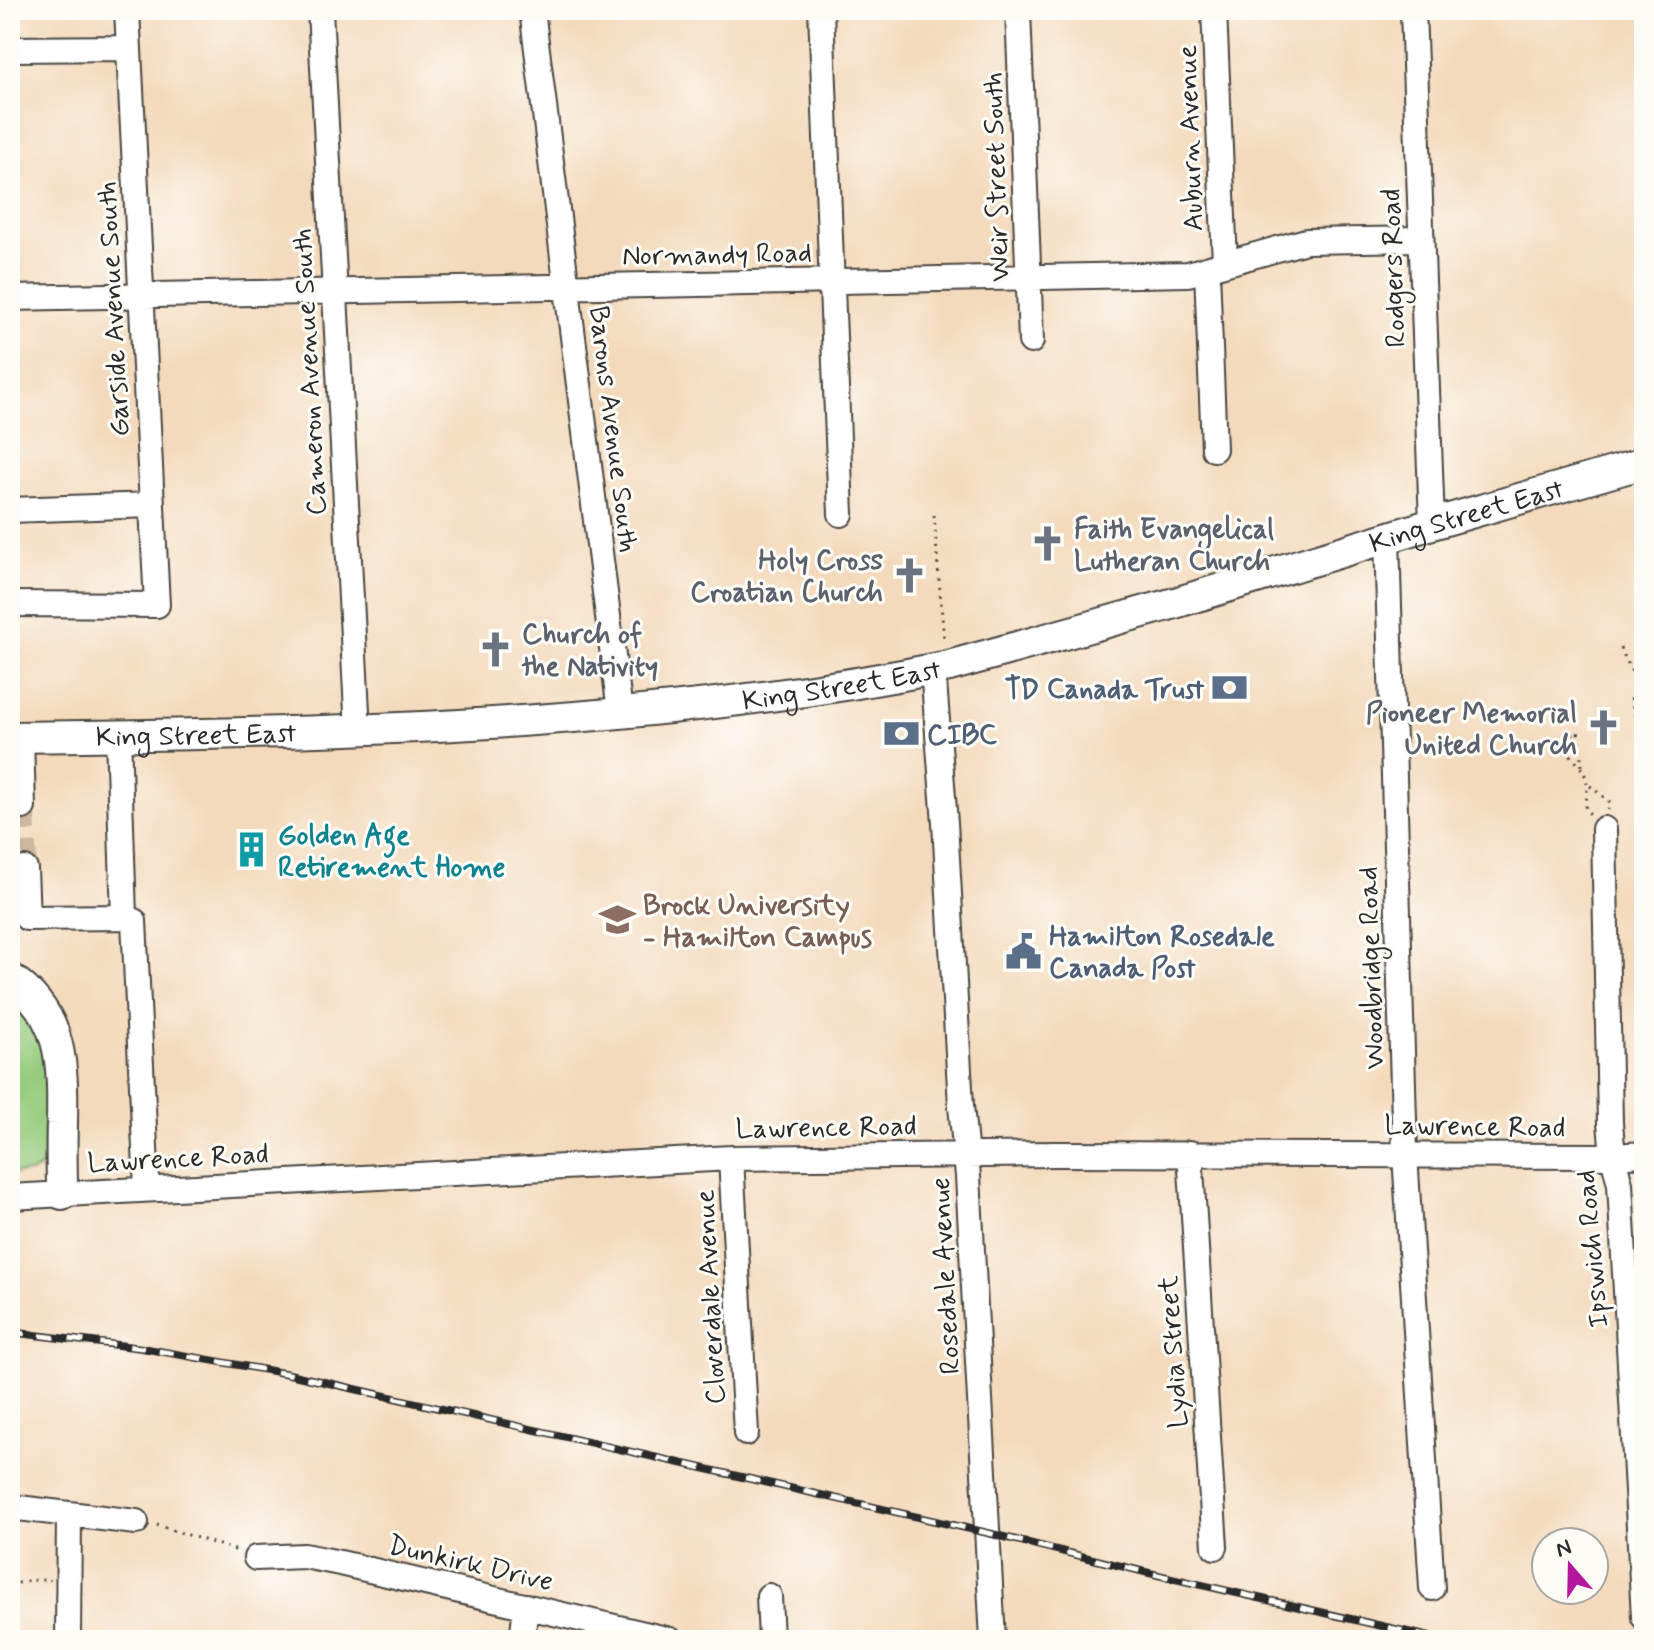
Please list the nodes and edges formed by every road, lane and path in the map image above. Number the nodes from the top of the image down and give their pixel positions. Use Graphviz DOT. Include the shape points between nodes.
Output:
graph roads {
  1 [pos="127,10"];
  2 [pos="320,10"];
  3 [pos="532,10"];
  4 [pos="821,10"];
  5 [pos="1018,10"];
  6 [pos="1214,10"];
  7 [pos="1413,10"];
  8 [pos="129,48"];
  9 [pos="10,49"];
  10 [pos="1421,239"];
  11 [pos="1216,267"];
  12 [pos="1029,279"];
  13 [pos="831,282"];
  14 [pos="566,285"];
  15 [pos="334,290"];
  16 [pos="142,295"];
  17 [pos="10,298"];
  18 [pos="1031,341"];
  19 [pos="1214,449"];
  20 [pos="1644,463"];
  21 [pos="152,505"];
  22 [pos="10,510"];
  23 [pos="841,514"];
  24 [pos="934,515"];
  25 [pos="1432,524"];
  26 [pos="1387,538"];
  27 [pos="10,604"];
  28 [pos="1620,648"];
  29 [pos="938,655"];
  30 [pos="620,712"];
  31 [pos="358,731"];
  32 [pos="118,735"];
  33 [pos="16,737"];
  34 [pos="1641,745"];
  35 [pos="1582,766"];
  36 [pos="1588,785"];
  37 [pos="23,807"];
  38 [pos="1604,829"];
  39 [pos="25,869"];
  40 [pos="124,917"];
  41 [pos="10,978"];
  42 [pos="1190,1153"];
  43 [pos="967,1154"];
  44 [pos="1405,1154"];
  45 [pos="1644,1154"];
  46 [pos="1613,1156"];
  47 [pos="731,1158"];
  48 [pos="147,1189"];
  49 [pos="62,1194"];
  50 [pos="10,1197"];
  51 [pos="746,1433"];
  52 [pos="10,1507"];
  53 [pos="69,1514"];
  54 [pos="136,1522"];
  55 [pos="1215,1547"];
  56 [pos="256,1558"];
  57 [pos="68,1581"];
  58 [pos="10,1585"];
  59 [pos="1432,1588"];
  60 [pos="769,1596"];
  61 [pos="526,1606"];
  62 [pos="1644,1617"];
  63 [pos="68,1640"];
  64 [pos="522,1640"];
  65 [pos="670,1640"];
  66 [pos="771,1640"];
  67 [pos="993,1640"];
  1 -- 8 [label="street, Garside Avenue South"];
  2 -- 15 [label="street, Cameron Avenue South"];
  3 -- 14 [label="street, Barons Avenue South"];
  4 -- 13 [label="street"];
  5 -- 12 [label="street, Weir Street South"];
  6 -- 11 [label="street, Auburn Avenue"];
  7 -- 10 [label="street, Rodgers Road"];
  8 -- 9 [label="street"];
  8 -- 16 [label="street, Garside Avenue South"];
  10 -- 11 [label="street, Normandy Road" via="1306,241"];
  10 -- 25 [label="street, Rodgers Road"];
  11 -- 12 [label="street, Normandy Road" via="1188,274"];
  11 -- 19 [label="street, Auburn Avenue"];
  12 -- 13 [label="street, Normandy Road"];
  12 -- 18 [label="street, Weir Street South"];
  13 -- 14 [label="street, Normandy Road"];
  13 -- 23 [label="street"];
  14 -- 15 [label="street, Normandy Road"];
  14 -- 30 [label="street, Barons Avenue South"];
  15 -- 16 [label="street, Normandy Road"];
  15 -- 31 [label="street, Cameron Avenue South"];
  16 -- 17 [label="street, Normandy Road"];
  16 -- 21 [label="street, Garside Avenue South"];
  20 -- 25 [label="main road, King Street East"];
  21 -- 22 [label="street"];
  21 -- 27 [label="street, Garside Avenue South" via="157,605"];
  24 -- 29 [label="path"];
  25 -- 26 [label="main road, King Street East"];
  26 -- 29 [label="main road, King Street East" via="1175,603"];
  26 -- 44 [label="street, Woodbridge Road"];
  28 -- 34 [label="path" via="1638,684 1631,697"];
  29 -- 30 [label="main road, King Street East" via="780,694"];
  29 -- 43 [label="street, Rosedale Avenue"];
  30 -- 31 [label="main road, King Street East"];
  31 -- 32 [label="main road, King Street East"];
  32 -- 33 [label="main road, King Street East"];
  32 -- 40 [label="street"];
  33 -- 37 [label="street"];
  35 -- 35 [label="path" via="1581,754 1578,731 1561,740"];
  35 -- 36 [label="path"];
  36 -- 38 [label="path" via="1585,809"];
  36 -- 38 [label="path" via="1609,801"];
  38 -- 46 [label="street, Ipswich Road"];
  39 -- 40 [label="street" via="27,918"];
  40 -- 48 [label="street" via="134,921"];
  41 -- 49 [label="main road" via="34,999 55,1032 63,1087"];
  42 -- 43 [label="street, Lawrence Road"];
  42 -- 44 [label="street, Lawrence Road"];
  42 -- 55 [label="street, Lydia Street"];
  43 -- 47 [label="street, Lawrence Road"];
  43 -- 67 [label="street, Rosedale Avenue"];
  44 -- 46 [label="street, Lawrence Road"];
  44 -- 59 [label="street, Woodbridge Road"];
  45 -- 46 [label="street, Lawrence Road"];
  46 -- 62 [label="street, Ipswich Road" via="1620,1184"];
  47 -- 48 [label="street, Lawrence Road"];
  47 -- 51 [label="street, Cloverdale Avenue"];
  48 -- 49 [label="street, Lawrence Road"];
  49 -- 50 [label="street, Lawrence Road"];
  52 -- 53 [label="street"];
  53 -- 54 [label="street"];
  53 -- 57 [label="street"];
  54 -- 56 [label="path"];
  56 -- 61 [label="street, Dunkirk Drive" via="304,1556"];
  57 -- 58 [label="path"];
  57 -- 63 [label="street"];
  60 -- 66 [label="street"];
  61 -- 64 [label="street"];
  61 -- 65 [label="street, Dunkirk Drive"];
}
